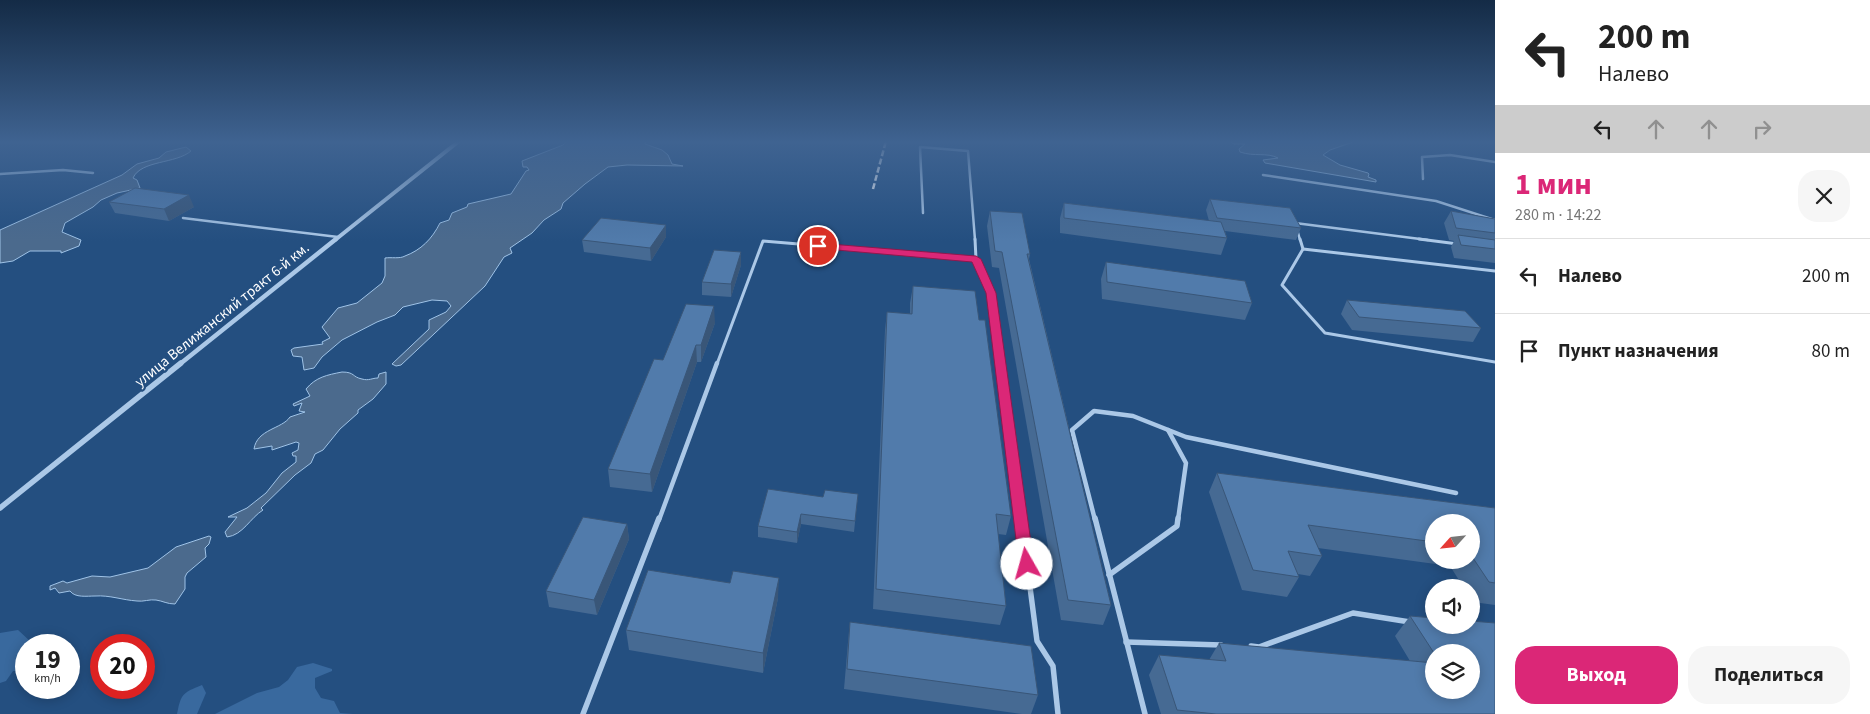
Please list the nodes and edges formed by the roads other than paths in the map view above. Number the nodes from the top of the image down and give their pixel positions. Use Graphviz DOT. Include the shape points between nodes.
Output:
graph roads {
  1 [pos="417,174"];
  2 [pos="921,174"];
  3 [pos="970,174"];
  4 [pos="1423,174"];
  5 [pos="1263,175"];
  6 [pos="1423,179"];
  7 [pos="923,213"];
  8 [pos="183,218"];
  9 [pos="1495,220"];
  10 [pos="338,237"];
  11 [pos="1466,246"];
  12 [pos="1303,249"];
  13 [pos="976,259"];
  14 [pos="1495,270"];
  15 [pos="1495,362"];
  16 [pos="1168,430"];
  17 [pos="1456,493"];
  18 [pos="0,508"];
  19 [pos="1109,574"];
  20 [pos="1419,623"];
  21 [pos="1126,642"];
  22 [pos="1231,646"];
  23 [pos="1240,646"];
  24 [pos="583,714"];
  25 [pos="1058,714"];
  26 [pos="1144,714"];
  1 -- 10 [label="street, улица Велижанский тракт 6-й км."];
  2 -- 7 [label="lane"];
  3 -- 13 [label="lane"];
  4 -- 6 [label="lane"];
  5 -- 9 [label="lane" via="1436,201"];
  8 -- 10 [label="lane"];
  10 -- 18 [label="street, улица Велижанский тракт 6-й км."];
  11 -- 12 [label="lane" via="1295,222"];
  12 -- 14 [label="lane"];
  12 -- 15 [label="lane" via="1282,285 1325,333"];
  13 -- 24 [label="lane" via="763,242"];
  13 -- 25 [label="lane" via="991,293 1037,641 1054,666"];
  16 -- 17 [label="lane" via="1186,437"];
  16 -- 19 [label="lane" via="1186,463 1177,526"];
  16 -- 19 [label="lane" via="1133,416 1094,411 1072,430"];
  19 -- 21 [label="lane"];
  20 -- 23 [label="lane" via="1353,613 1259,647"];
  21 -- 22 [label="lane"];
  21 -- 26 [label="lane"];
}
